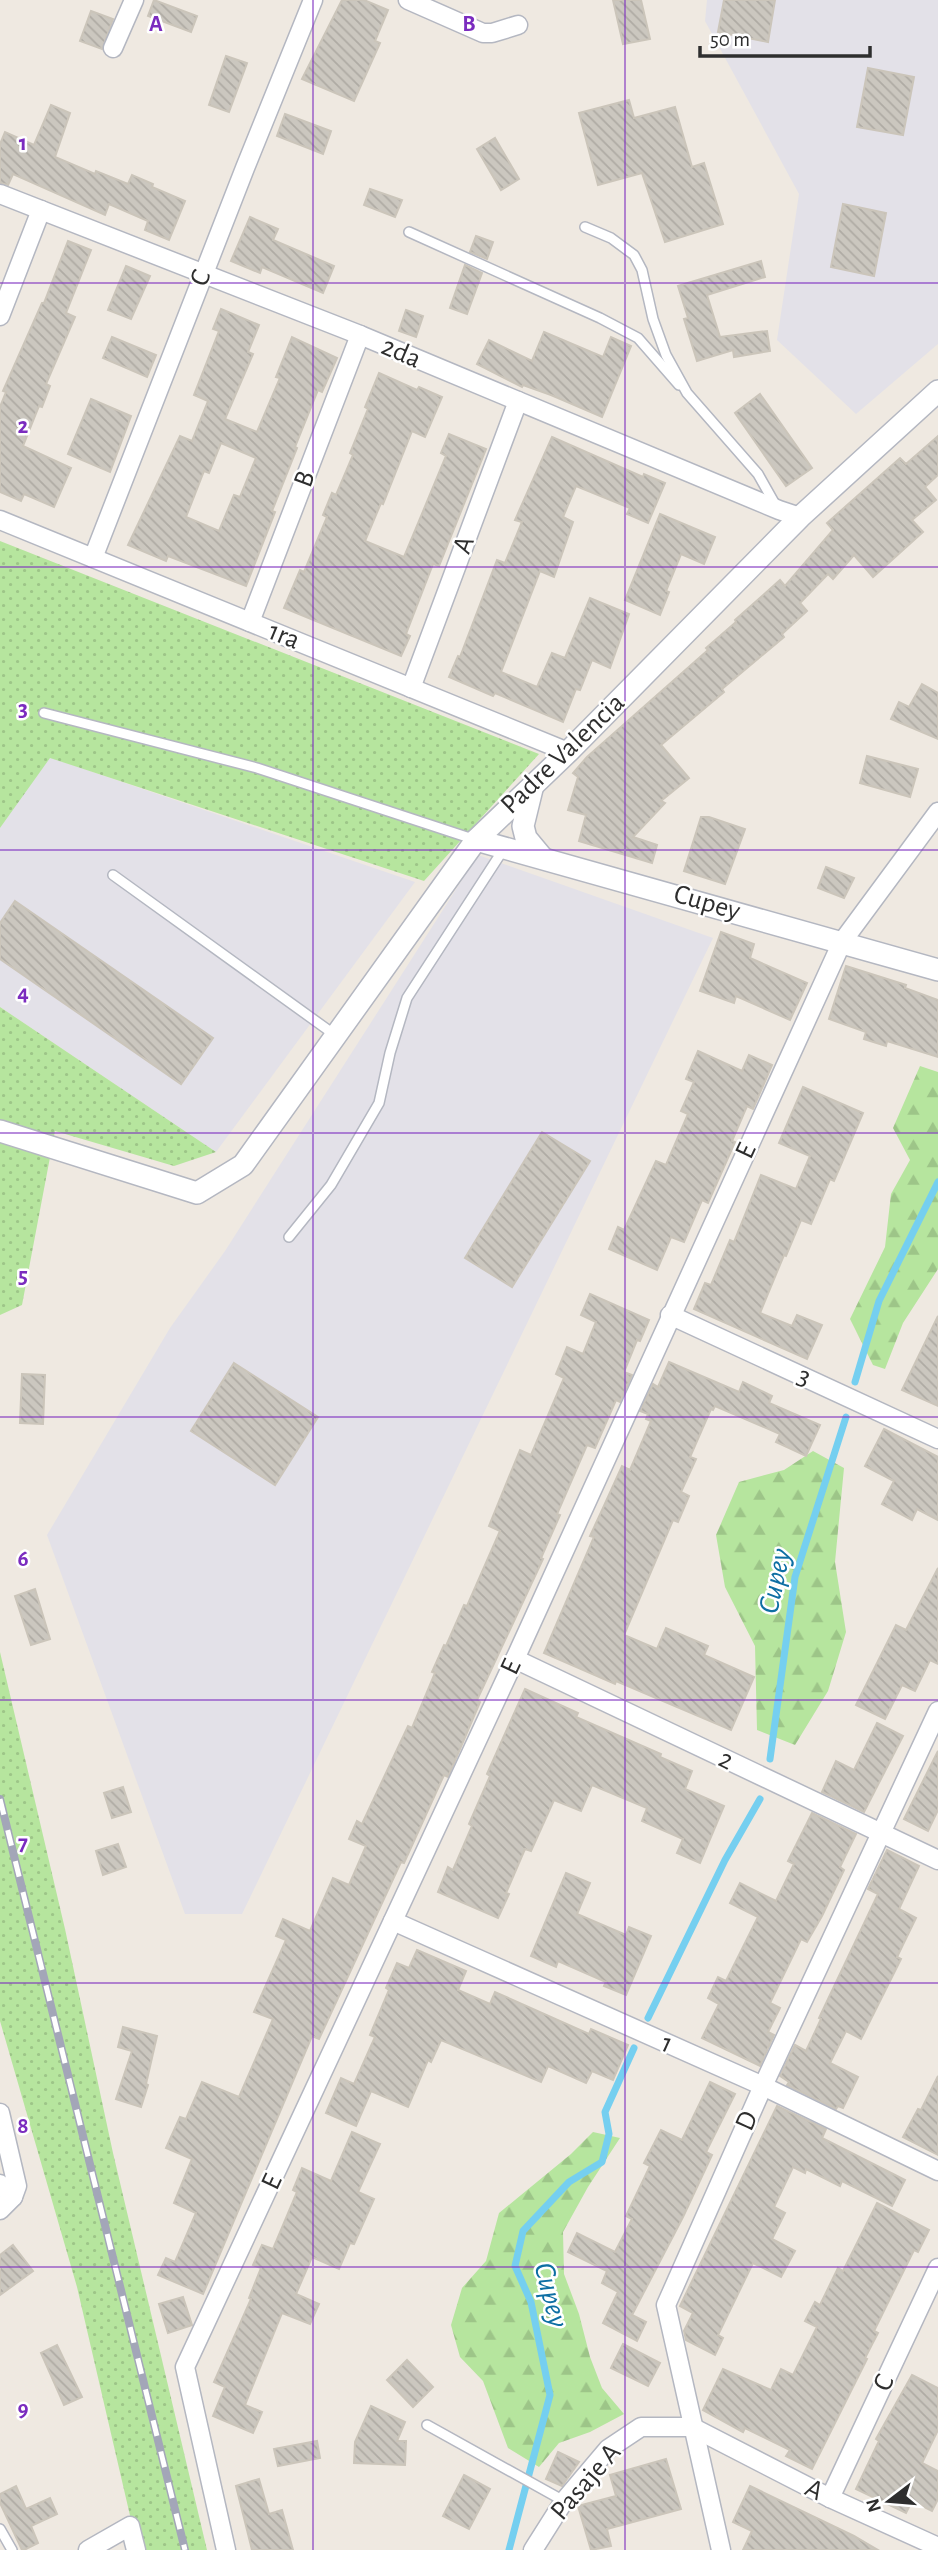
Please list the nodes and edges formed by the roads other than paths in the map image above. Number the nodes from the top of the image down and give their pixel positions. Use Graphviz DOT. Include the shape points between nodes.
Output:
graph roads {
  1 [pos="134,0"];
  2 [pos="313,0"];
  3 [pos="408,0"];
  4 [pos="517,25"];
  5 [pos="113,48"];
  6 [pos="0,194"];
  7 [pos="41,210"];
  8 [pos="585,227"];
  9 [pos="409,232"];
  10 [pos="203,274"];
  11 [pos="1,311"];
  12 [pos="360,335"];
  13 [pos="938,391"];
  14 [pos="687,393"];
  15 [pos="518,401"];
  16 [pos="779,510"];
  17 [pos="800,517"];
  18 [pos="0,520"];
  19 [pos="93,558"];
  20 [pos="250,622"];
  21 [pos="411,688"];
  22 [pos="44,713"];
  23 [pos="568,752"];
  24 [pos="533,785"];
  25 [pos="938,812"];
  26 [pos="476,840"];
  27 [pos="505,846"];
  28 [pos="541,856"];
  29 [pos="113,875"];
  30 [pos="842,942"];
  31 [pos="938,970"];
  32 [pos="335,1035"];
  33 [pos="0,1131"];
  34 [pos="289,1237"];
  35 [pos="670,1315"];
  36 [pos="938,1439"];
  37 [pos="515,1658"];
  38 [pos="938,1711"];
  39 [pos="881,1833"];
  40 [pos="938,1860"];
  41 [pos="393,1921"];
  42 [pos="763,2087"];
  43 [pos="0,2113"];
  44 [pos="938,2171"];
  45 [pos="0,2184"];
  46 [pos="6,2203"];
  47 [pos="938,2268"];
  48 [pos="427,2425"];
  49 [pos="692,2427"];
  50 [pos="830,2498"];
  51 [pos="564,2501"];
  52 [pos="0,2529"];
  53 [pos="938,2547"];
  54 [pos="12,2550"];
  55 [pos="88,2550"];
  56 [pos="136,2550"];
  57 [pos="226,2550"];
  58 [pos="533,2550"];
  59 [pos="721,2550"];
  1 -- 5 [label="street"];
  2 -- 10 [label="street, C"];
  3 -- 4 [label="street" via="483,33"];
  6 -- 7 [label="street, 2da"];
  7 -- 10 [label="street, 2da"];
  7 -- 11 [label="street"];
  8 -- 14 [label="lane" via="634,255 666,355"];
  9 -- 14 [label="lane" via="638,338"];
  10 -- 12 [label="street, 2da"];
  10 -- 19 [label="street, C"];
  12 -- 15 [label="street, 2da"];
  12 -- 20 [label="street, B"];
  13 -- 17 [label="street, Padre Valencia"];
  14 -- 16 [label="lane" via="758,474"];
  15 -- 16 [label="street, 2da"];
  15 -- 21 [label="street, A"];
  16 -- 17 [label="street, 2da"];
  17 -- 23 [label="street, Padre Valencia"];
  18 -- 19 [label="street, 1ra"];
  19 -- 20 [label="street, 1ra"];
  20 -- 21 [label="street, 1ra"];
  21 -- 23 [label="street, 1ra"];
  22 -- 26 [label="lane" via="257,768"];
  23 -- 24 [label="street, Padre Valencia"];
  24 -- 26 [label="street, Padre Valencia"];
  24 -- 28 [label="street" via="523,826 526,838"];
  25 -- 30 [label="street, E"];
  26 -- 27 [label="street, Cupey"];
  26 -- 32 [label="street, Padre Valencia"];
  27 -- 28 [label="street, Cupey"];
  27 -- 34 [label="lane" via="407,998 379,1104 331,1185"];
  28 -- 30 [label="street, Cupey"];
  29 -- 32 [label="lane"];
  30 -- 31 [label="street, Cupey"];
  30 -- 35 [label="street, E"];
  32 -- 33 [label="street, Padre Valencia" via="243,1165 197,1192"];
  35 -- 36 [label="street, 3"];
  35 -- 37 [label="street, E"];
  37 -- 39 [label="street, 2"];
  37 -- 41 [label="street, E"];
  38 -- 39 [label="street, D"];
  39 -- 40 [label="street, 2"];
  39 -- 42 [label="street, D"];
  41 -- 42 [label="street, 1"];
  41 -- 57 [label="street, E" via="185,2367"];
  42 -- 44 [label="street, 1"];
  42 -- 49 [label="street, D" via="666,2305"];
  43 -- 46 [label="street" via="17,2186"];
  45 -- 46 [label="street"];
  47 -- 50 [label="street, C"];
  48 -- 51 [label="lane"];
  49 -- 50 [label="street, A"];
  49 -- 51 [label="street, Pasaje A" via="641,2427 608,2449"];
  49 -- 59 [label="street, D"];
  50 -- 53 [label="street, A"];
  51 -- 58 [label="street, Pasaje A"];
  52 -- 54 [label="lane"];
  55 -- 56 [label="street" via="130,2526"];
}
